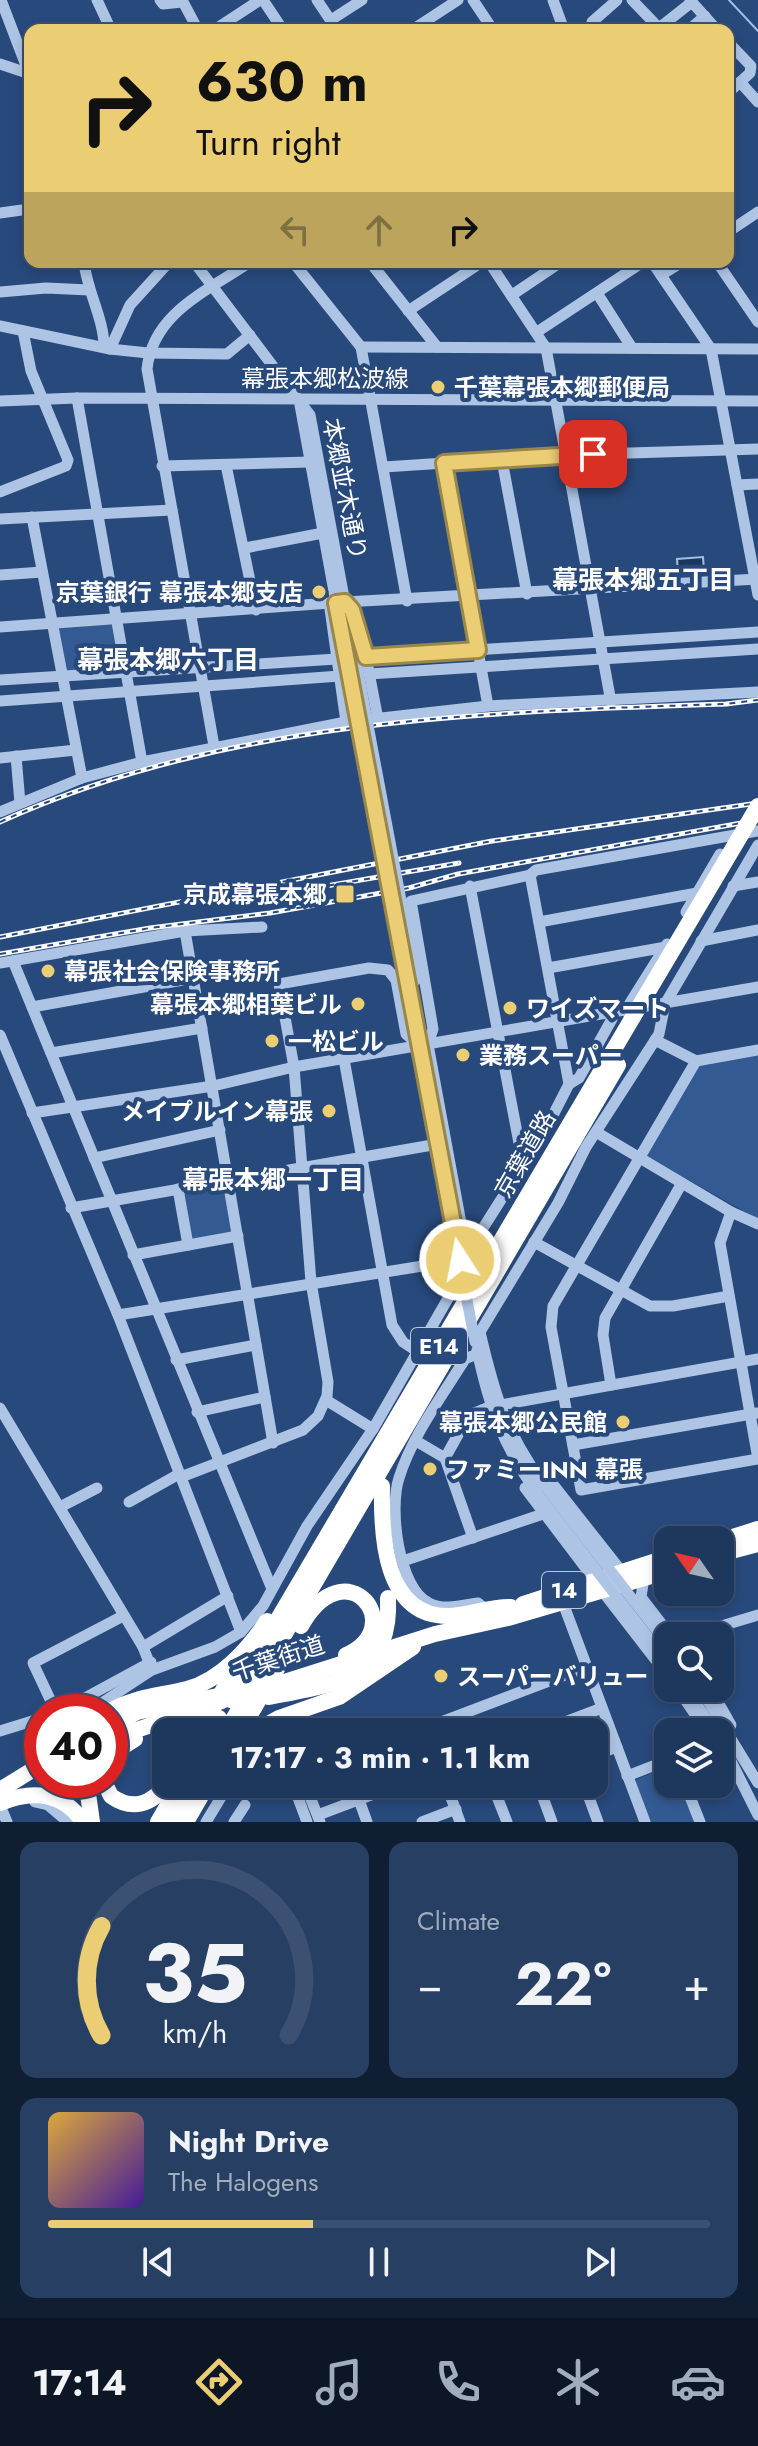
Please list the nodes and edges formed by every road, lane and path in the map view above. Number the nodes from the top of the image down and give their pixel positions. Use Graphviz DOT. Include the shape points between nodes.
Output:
graph roads {
  1 [pos="1,0"];
  2 [pos="97,0"];
  3 [pos="160,0"];
  4 [pos="261,0"];
  5 [pos="317,0"];
  6 [pos="362,0"];
  7 [pos="458,0"];
  8 [pos="473,0"];
  9 [pos="553,0"];
  10 [pos="617,0"];
  11 [pos="632,0"];
  12 [pos="182,1"];
  13 [pos="691,1"];
  14 [pos="705,16"];
  15 [pos="592,22"];
  16 [pos="108,24"];
  17 [pos="195,24"];
  18 [pos="223,24"];
  19 [pos="279,24"];
  20 [pos="333,24"];
  21 [pos="335,24"];
  22 [pos="421,24"];
  23 [pos="489,24"];
  24 [pos="562,24"];
  25 [pos="655,24"];
  26 [pos="664,24"];
  27 [pos="696,24"];
  28 [pos="712,24"];
  29 [pos="17,44"];
  30 [pos="24,44"];
  31 [pos="734,48"];
  32 [pos="0,64"];
  33 [pos="24,64"];
  34 [pos="24,73"];
  35 [pos="740,82"];
  36 [pos="734,88"];
  37 [pos="758,102"];
  38 [pos="24,210"];
  39 [pos="758,212"];
  40 [pos="0,213"];
  41 [pos="734,228"];
  42 [pos="85,268"];
  43 [pos="164,268"];
  44 [pos="199,268"];
  45 [pos="241,268"];
  46 [pos="298,268"];
  47 [pos="375,268"];
  48 [pos="473,268"];
  49 [pos="493,268"];
  50 [pos="552,268"];
  51 [pos="634,268"];
  52 [pos="656,268"];
  53 [pos="672,268"];
  54 [pos="721,268"];
  55 [pos="661,275"];
  56 [pos="214,287"];
  57 [pos="89,290"];
  58 [pos="0,292"];
  59 [pos="597,293"];
  60 [pos="512,295"];
  61 [pos="408,311"];
  62 [pos="758,322"];
  63 [pos="0,326"];
  64 [pos="23,331"];
  65 [pos="537,332"];
  66 [pos="250,335"];
  67 [pos="361,347"];
  68 [pos="437,347"];
  69 [pos="107,348"];
  70 [pos="546,348"];
  71 [pos="632,348"];
  72 [pos="711,349"];
  73 [pos="758,349"];
  74 [pos="148,353"];
  75 [pos="40,398"];
  76 [pos="77,398"];
  77 [pos="370,399"];
  78 [pos="150,400"];
  79 [pos="299,400"];
  80 [pos="0,401"];
  81 [pos="557,401"];
  82 [pos="720,401"];
  83 [pos="758,401"];
  84 [pos="758,449"];
  85 [pos="730,450"];
  86 [pos="566,455"];
  87 [pos="502,460"];
  88 [pos="310,462"];
  89 [pos="444,463"];
  90 [pos="226,465"];
  91 [pos="162,466"];
  92 [pos="384,467"];
  93 [pos="758,484"];
  94 [pos="737,485"];
  95 [pos="0,492"];
  96 [pos="172,510"];
  97 [pos="98,514"];
  98 [pos="32,517"];
  99 [pos="0,519"];
  100 [pos="752,532"];
  101 [pos="323,533"];
  102 [pos="245,548"];
  103 [pos="42,572"];
  104 [pos="0,575"];
  105 [pos="757,579"];
  106 [pos="590,590"];
  107 [pos="527,594"];
  108 [pos="758,595"];
  109 [pos="468,597"];
  110 [pos="407,601"];
  111 [pos="340,603"];
  112 [pos="256,610"];
  113 [pos="191,614"];
  114 [pos="117,619"];
  115 [pos="52,624"];
  116 [pos="0,627"];
  117 [pos="758,632"];
  118 [pos="601,641"];
  119 [pos="758,649"];
  120 [pos="478,650"];
  121 [pos="366,657"];
  122 [pos="337,659"];
  123 [pos="604,659"];
  124 [pos="200,667"];
  125 [pos="481,667"];
  126 [pos="126,672"];
  127 [pos="369,674"];
  128 [pos="62,676"];
  129 [pos="340,676"];
  130 [pos="0,680"];
  131 [pos="203,686"];
  132 [pos="129,691"];
  133 [pos="758,692"];
  134 [pos="66,696"];
  135 [pos="0,701"];
  136 [pos="611,702"];
  137 [pos="488,706"];
  138 [pos="378,719"];
  139 [pos="346,722"];
  140 [pos="214,746"];
  141 [pos="76,750"];
  142 [pos="16,756"];
  143 [pos="0,758"];
  144 [pos="142,762"];
  145 [pos="82,778"];
  146 [pos="20,803"];
  147 [pos="758,806"];
  148 [pos="0,812"];
  149 [pos="758,829"];
  150 [pos="731,836"];
  151 [pos="758,845"];
  152 [pos="530,875"];
  153 [pos="758,882"];
  154 [pos="470,886"];
  155 [pos="733,886"];
  156 [pos="697,893"];
  157 [pos="539,922"];
  158 [pos="262,927"];
  159 [pos="758,930"];
  160 [pos="185,931"];
  161 [pos="701,941"];
  162 [pos="666,947"];
  163 [pos="13,961"];
  164 [pos="0,963"];
  165 [pos="548,968"];
  166 [pos="194,978"];
  167 [pos="758,987"];
  168 [pos="665,1004"];
  169 [pos="32,1007"];
  170 [pos="611,1014"];
  171 [pos="634,1016"];
  172 [pos="559,1022"];
  173 [pos="202,1028"];
  174 [pos="497,1033"];
  175 [pos="0,1035"];
  176 [pos="655,1040"];
  177 [pos="424,1045"];
  178 [pos="758,1050"];
  179 [pos="51,1053"];
  180 [pos="344,1059"];
  181 [pos="696,1061"];
  182 [pos="294,1067"];
  183 [pos="569,1084"];
  184 [pos="213,1086"];
  185 [pos="72,1105"];
  186 [pos="32,1113"];
  187 [pos="220,1130"];
  188 [pos="596,1132"];
  189 [pos="438,1144"];
  190 [pos="364,1157"];
  191 [pos="94,1158"];
  192 [pos="639,1158"];
  193 [pos="523,1164"];
  194 [pos="301,1168"];
  195 [pos="228,1181"];
  196 [pos="682,1183"];
  197 [pos="178,1189"];
  198 [pos="112,1201"];
  199 [pos="71,1208"];
  200 [pos="731,1212"];
  201 [pos="758,1224"];
  202 [pos="238,1236"];
  203 [pos="534,1242"];
  204 [pos="188,1245"];
  205 [pos="133,1255"];
  206 [pos="464,1264"];
  207 [pos="576,1265"];
  208 [pos="382,1271"];
  209 [pos="311,1282"];
  210 [pos="619,1291"];
  211 [pos="247,1292"];
  212 [pos="729,1296"];
  213 [pos="155,1310"];
  214 [pos="118,1315"];
  215 [pos="477,1343"];
  216 [pos="256,1345"];
  217 [pos="418,1352"];
  218 [pos="758,1359"];
  219 [pos="176,1360"];
  220 [pos="741,1362"];
  221 [pos="611,1385"];
  222 [pos="564,1393"];
  223 [pos="265,1397"];
  224 [pos="326,1400"];
  225 [pos="493,1406"];
  226 [pos="0,1408"];
  227 [pos="197,1412"];
  228 [pos="754,1414"];
  229 [pos="410,1419"];
  230 [pos="373,1429"];
  231 [pos="416,1441"];
  232 [pos="273,1443"];
  233 [pos="573,1445"];
  234 [pos="445,1458"];
  235 [pos="522,1462"];
  236 [pos="217,1463"];
  237 [pos="180,1476"];
  238 [pos="382,1486"];
  239 [pos="97,1488"];
  240 [pos="540,1488"];
  241 [pos="129,1502"];
  242 [pos="60,1507"];
  243 [pos="543,1514"];
  244 [pos="335,1524"];
  245 [pos="758,1529"];
  246 [pos="734,1537"];
  247 [pos="473,1538"];
  248 [pos="758,1544"];
  249 [pos="734,1550"];
  250 [pos="403,1561"];
  251 [pos="654,1563"];
  252 [pos="654,1575"];
  253 [pos="644,1578"];
  254 [pos="609,1583"];
  255 [pos="272,1589"];
  256 [pos="228,1596"];
  257 [pos="563,1603"];
  258 [pos="511,1607"];
  259 [pos="486,1610"];
  260 [pos="758,1615"];
  261 [pos="123,1616"];
  262 [pos="660,1622"];
  263 [pos="734,1622"];
  264 [pos="461,1627"];
  265 [pos="654,1628"];
  266 [pos="435,1634"];
  267 [pos="246,1637"];
  268 [pos="654,1644"];
  269 [pos="143,1647"];
  270 [pos="654,1654"];
  271 [pos="152,1666"];
  272 [pos="586,1667"];
  273 [pos="238,1677"];
  274 [pos="272,1681"];
  275 [pos="48,1694"];
  276 [pos="94,1694"];
  277 [pos="113,1694"];
  278 [pos="128,1702"];
  279 [pos="700,1702"];
  280 [pos="706,1702"];
  281 [pos="602,1708"];
  282 [pos="710,1712"];
  283 [pos="128,1717"];
  284 [pos="213,1718"];
  285 [pos="213,1718"];
  286 [pos="225,1718"];
  287 [pos="248,1718"];
  288 [pos="279,1718"];
  289 [pos="455,1718"];
  290 [pos="576,1718"];
  291 [pos="712,1718"];
  292 [pos="715,1718"];
  293 [pos="24,1724"];
  294 [pos="0,1731"];
  295 [pos="152,1733"];
  296 [pos="128,1736"];
  297 [pos="152,1737"];
  298 [pos="734,1740"];
  299 [pos="128,1742"];
  300 [pos="617,1747"];
  301 [pos="608,1751"];
  302 [pos="734,1763"];
  303 [pos="654,1765"];
  304 [pos="734,1766"];
  305 [pos="738,1770"];
  306 [pos="24,1775"];
  307 [pos="627,1776"];
  308 [pos="758,1783"];
  309 [pos="0,1790"];
  310 [pos="89,1798"];
  311 [pos="116,1798"];
  312 [pos="152,1798"];
  313 [pos="172,1798"];
  314 [pos="186,1798"];
  315 [pos="200,1798"];
  316 [pos="221,1798"];
  317 [pos="302,1798"];
  318 [pos="309,1798"];
  319 [pos="364,1798"];
  320 [pos="452,1798"];
  321 [pos="498,1798"];
  322 [pos="543,1798"];
  323 [pos="589,1798"];
  324 [pos="691,1798"];
  325 [pos="359,1800"];
  326 [pos="245,1805"];
  327 [pos="0,1806"];
  328 [pos="456,1809"];
  329 [pos="758,1815"];
  330 [pos="315,1820"];
  331 [pos="7,1822"];
  332 [pos="68,1822"];
  333 [pos="83,1822"];
  334 [pos="92,1822"];
  335 [pos="158,1822"];
  336 [pos="172,1822"];
  337 [pos="186,1822"];
  338 [pos="206,1822"];
  339 [pos="234,1822"];
  340 [pos="367,1822"];
  341 [pos="422,1822"];
  342 [pos="460,1822"];
  343 [pos="507,1822"];
  344 [pos="552,1822"];
  345 [pos="598,1822"];
  346 [pos="645,1822"];
  347 [pos="700,1822"];
  1 -- 29 [label="street"];
  2 -- 16 [label="street"];
  3 -- 12 [label="street"];
  4 -- 18 [label="street"];
  4 -- 19 [label="street"];
  5 -- 20 [label="street"];
  6 -- 21 [label="street"];
  7 -- 22 [label="street"];
  8 -- 23 [label="street"];
  9 -- 24 [label="street"];
  10 -- 15 [label="street"];
  11 -- 25 [label="street"];
  12 -- 17 [label="street"];
  13 -- 14 [label="street"];
  13 -- 26 [label="street"];
  14 -- 27 [label="street"];
  14 -- 28 [label="street"];
  29 -- 30 [label="street"];
  29 -- 33 [label="street"];
  31 -- 35 [label="street" via="751,66"];
  32 -- 34 [label="street"];
  35 -- 36 [label="street"];
  35 -- 37 [label="street"];
  38 -- 40 [label="street"];
  39 -- 41 [label="street"];
  42 -- 57 [label="street"];
  43 -- 69 [label="street" via="130,305"];
  44 -- 56 [label="street"];
  45 -- 56 [label="street"];
  46 -- 67 [label="street"];
  47 -- 61 [label="street"];
  48 -- 61 [label="street"];
  49 -- 60 [label="street"];
  50 -- 60 [label="street"];
  51 -- 59 [label="street"];
  52 -- 55 [label="street"];
  53 -- 55 [label="street"];
  54 -- 62 [label="street"];
  55 -- 72 [label="street"];
  56 -- 66 [label="street"];
  56 -- 74 [label="street" via="178,309"];
  57 -- 58 [label="street"];
  57 -- 69 [label="street"];
  59 -- 65 [label="street"];
  59 -- 71 [label="street"];
  60 -- 65 [label="street"];
  61 -- 68 [label="street"];
  63 -- 64 [label="street"];
  64 -- 69 [label="street"];
  64 -- 75 [label="street"];
  65 -- 70 [label="street"];
  66 -- 74 [label="street" via="227,354"];
  66 -- 79 [label="street"];
  67 -- 68 [label="street"];
  67 -- 77 [label="street"];
  68 -- 70 [label="street"];
  69 -- 74 [label="street"];
  70 -- 71 [label="street"];
  70 -- 81 [label="street"];
  71 -- 72 [label="street"];
  72 -- 73 [label="street"];
  72 -- 82 [label="street"];
  74 -- 78 [label="street"];
  75 -- 76 [label="street, 幕張本郷松波線"];
  75 -- 80 [label="street, 幕張本郷松波線"];
  75 -- 95 [label="street" via="68,460 66,466"];
  76 -- 78 [label="street, 幕張本郷松波線"];
  76 -- 97 [label="street"];
  77 -- 79 [label="street, 幕張本郷松波線"];
  77 -- 81 [label="street, 幕張本郷松波線"];
  77 -- 92 [label="street"];
  78 -- 79 [label="street, 幕張本郷松波線"];
  78 -- 91 [label="street"];
  79 -- 88 [label="street, 本郷並木通り"];
  79 -- 111 [label="street, 本郷並木通り" via="310,415"];
  81 -- 82 [label="street, 幕張本郷松波線"];
  81 -- 86 [label="street"];
  82 -- 83 [label="street, 幕張本郷松波線"];
  82 -- 85 [label="street"];
  84 -- 85 [label="street"];
  85 -- 86 [label="street"];
  85 -- 94 [label="street"];
  86 -- 87 [label="street"];
  86 -- 106 [label="street"];
  87 -- 89 [label="street"];
  87 -- 107 [label="street"];
  88 -- 90 [label="street"];
  88 -- 101 [label="street, 本郷並木通り"];
  89 -- 92 [label="street"];
  89 -- 109 [label="street"];
  90 -- 91 [label="street"];
  90 -- 102 [label="street"];
  91 -- 96 [label="street"];
  92 -- 110 [label="street"];
  93 -- 94 [label="street"];
  94 -- 100 [label="street"];
  96 -- 97 [label="street"];
  96 -- 113 [label="street"];
  97 -- 98 [label="street"];
  97 -- 114 [label="street"];
  98 -- 99 [label="street"];
  98 -- 103 [label="street"];
  100 -- 105 [label="street"];
  101 -- 102 [label="street"];
  101 -- 111 [label="street, 本郷並木通り"];
  102 -- 112 [label="street"];
  103 -- 104 [label="street"];
  103 -- 115 [label="street"];
  105 -- 106 [label="street"];
  105 -- 108 [label="street"];
  106 -- 107 [label="street"];
  106 -- 118 [label="street"];
  107 -- 109 [label="street"];
  109 -- 110 [label="street"];
  109 -- 120 [label="street"];
  110 -- 111 [label="street"];
  111 -- 112 [label="street"];
  111 -- 121 [label="street" via="352,610"];
  111 -- 122 [label="street" via="330,609"];
  111 -- 177 [label="street, 本郷並木通り, bridge"];
  112 -- 113 [label="street"];
  113 -- 114 [label="street"];
  113 -- 124 [label="street"];
  114 -- 115 [label="street"];
  114 -- 126 [label="street"];
  115 -- 116 [label="street"];
  115 -- 128 [label="street"];
  117 -- 118 [label="street"];
  118 -- 120 [label="street"];
  118 -- 123 [label="street"];
  119 -- 123 [label="street"];
  120 -- 121 [label="street"];
  120 -- 125 [label="street"];
  121 -- 127 [label="street"];
  122 -- 124 [label="street"];
  122 -- 129 [label="street"];
  123 -- 125 [label="street"];
  123 -- 136 [label="street"];
  124 -- 126 [label="street"];
  124 -- 131 [label="street"];
  125 -- 127 [label="street"];
  125 -- 137 [label="street"];
  126 -- 128 [label="street"];
  126 -- 132 [label="street"];
  127 -- 138 [label="street"];
  128 -- 130 [label="street"];
  128 -- 134 [label="street"];
  129 -- 131 [label="street"];
  129 -- 139 [label="street"];
  131 -- 132 [label="street"];
  131 -- 140 [label="street"];
  132 -- 134 [label="street"];
  132 -- 144 [label="street"];
  133 -- 136 [label="street"];
  134 -- 135 [label="street"];
  134 -- 141 [label="street"];
  136 -- 137 [label="street"];
  137 -- 138 [label="street"];
  138 -- 139 [label="street"];
  139 -- 140 [label="street"];
  140 -- 144 [label="street"];
  141 -- 142 [label="street"];
  141 -- 145 [label="street"];
  142 -- 143 [label="street"];
  142 -- 146 [label="street"];
  144 -- 145 [label="street"];
  145 -- 146 [label="street"];
  146 -- 148 [label="street"];
  147 -- 171 [label="highway, 京葉道路 / E14, bridge"];
  149 -- 150 [label="street"];
  149 -- 171 [label="highway, 京葉道路 / E14"];
  150 -- 152 [label="street"];
  150 -- 156 [label="street"];
  151 -- 155 [label="street"];
  152 -- 154 [label="street"];
  152 -- 157 [label="street"];
  153 -- 155 [label="street"];
  154 -- 174 [label="street"];
  154 -- 177 [label="street" via="411,901 433,1029"];
  155 -- 161 [label="street"];
  156 -- 157 [label="street"];
  156 -- 162 [label="street"];
  157 -- 165 [label="street"];
  158 -- 160 [label="street"];
  159 -- 161 [label="street"];
  160 -- 163 [label="street"];
  160 -- 166 [label="street"];
  161 -- 168 [label="street"];
  162 -- 165 [label="street"];
  162 -- 171 [label="street"];
  163 -- 164 [label="street"];
  163 -- 169 [label="street"];
  165 -- 172 [label="street"];
  166 -- 169 [label="street"];
  166 -- 173 [label="street"];
  167 -- 168 [label="street"];
  168 -- 171 [label="street"];
  168 -- 176 [label="street"];
  169 -- 179 [label="street"];
  170 -- 171 [label="street"];
  170 -- 172 [label="street"];
  170 -- 183 [label="street" via="579,1078"];
  171 -- 229 [label="highway, 京葉道路 / E14"];
  171 -- 244 [label="highway, 京葉道路 / E14"];
  172 -- 174 [label="street"];
  172 -- 183 [label="street"];
  173 -- 179 [label="street"];
  173 -- 184 [label="street"];
  174 -- 177 [label="street"];
  174 -- 193 [label="street"];
  175 -- 186 [label="street"];
  176 -- 181 [label="street"];
  176 -- 188 [label="street"];
  177 -- 180 [label="street"];
  177 -- 182 [label="street" via="406,1034 396,980 388,970 369,968 279,984"];
  177 -- 189 [label="street"];
  177 -- 206 [label="street"];
  178 -- 181 [label="street"];
  179 -- 185 [label="street"];
  180 -- 182 [label="street"];
  180 -- 190 [label="street"];
  181 -- 192 [label="street"];
  182 -- 184 [label="street"];
  182 -- 194 [label="street"];
  183 -- 193 [label="street"];
  184 -- 185 [label="street"];
  184 -- 187 [label="street"];
  185 -- 186 [label="street"];
  185 -- 191 [label="street"];
  186 -- 199 [label="street"];
  187 -- 191 [label="street"];
  187 -- 195 [label="street"];
  188 -- 192 [label="street"];
  188 -- 203 [label="street"];
  189 -- 190 [label="street"];
  189 -- 206 [label="street"];
  190 -- 194 [label="street"];
  190 -- 208 [label="street"];
  191 -- 198 [label="street"];
  192 -- 196 [label="street"];
  192 -- 207 [label="street"];
  193 -- 206 [label="street"];
  194 -- 195 [label="street"];
  194 -- 209 [label="street"];
  195 -- 197 [label="street"];
  195 -- 202 [label="street"];
  196 -- 200 [label="street"];
  196 -- 210 [label="street"];
  197 -- 198 [label="street"];
  197 -- 204 [label="street"];
  198 -- 199 [label="street"];
  198 -- 205 [label="street"];
  199 -- 214 [label="street"];
  200 -- 201 [label="street"];
  200 -- 212 [label="street" via="720,1243"];
  202 -- 204 [label="street"];
  202 -- 211 [label="street"];
  203 -- 207 [label="street"];
  203 -- 215 [label="street"];
  204 -- 205 [label="street"];
  205 -- 213 [label="street"];
  206 -- 208 [label="street"];
  206 -- 215 [label="street"];
  206 -- 217 [label="street"];
  207 -- 210 [label="street"];
  207 -- 222 [label="street" via="551,1317"];
  208 -- 209 [label="street"];
  208 -- 217 [label="street" via="392,1325"];
  209 -- 211 [label="street"];
  209 -- 224 [label="street" via="328,1374"];
  210 -- 212 [label="street" via="661,1307"];
  210 -- 221 [label="street" via="604,1324"];
  211 -- 213 [label="street"];
  211 -- 216 [label="street"];
  212 -- 220 [label="street"];
  213 -- 214 [label="street"];
  213 -- 219 [label="street"];
  214 -- 237 [label="street"];
  215 -- 225 [label="street"];
  215 -- 225 [label="street"];
  215 -- 231 [label="street"];
  216 -- 219 [label="street"];
  216 -- 223 [label="street"];
  217 -- 230 [label="street"];
  218 -- 220 [label="street"];
  219 -- 227 [label="street"];
  220 -- 221 [label="street"];
  220 -- 228 [label="street"];
  221 -- 222 [label="street"];
  222 -- 225 [label="street"];
  222 -- 233 [label="street"];
  223 -- 227 [label="street"];
  223 -- 232 [label="street"];
  224 -- 230 [label="street"];
  224 -- 232 [label="street" via="303,1430"];
  225 -- 234 [label="street" via="469,1415"];
  225 -- 235 [label="street"];
  226 -- 242 [label="street"];
  227 -- 236 [label="street"];
  228 -- 233 [label="street"];
  228 -- 233 [label="street" via="758,1459 581,1490"];
  229 -- 238 [label="highway"];
  229 -- 274 [label="highway, 京葉道路 / E14"];
  230 -- 255 [label="street" via="307,1526"];
  231 -- 234 [label="street"];
  231 -- 250 [label="street" via="399,1475 394,1501"];
  232 -- 236 [label="street"];
  234 -- 247 [label="street"];
  235 -- 240 [label="street"];
  235 -- 243 [label="street" via="528,1494"];
  235 -- 254 [label="street" via="541,1469"];
  236 -- 237 [label="street"];
  236 -- 255 [label="street"];
  237 -- 241 [label="street"];
  237 -- 256 [label="street"];
  238 -- 259 [label="highway" via="382,1536 404,1597 428,1614"];
  238 -- 274 [label="highway, bridge" via="375,1536 388,1598 385,1640 367,1666 337,1683"];
  239 -- 242 [label="street"];
  240 -- 265 [label="street, bridge"];
  240 -- 268 [label="street, bridge"];
  242 -- 261 [label="street"];
  243 -- 247 [label="street"];
  243 -- 254 [label="street"];
  244 -- 267 [label="highway"];
  244 -- 273 [label="highway, 京葉道路 / E14"];
  245 -- 246 [label="highway"];
  247 -- 250 [label="street"];
  248 -- 249 [label="highway"];
  250 -- 259 [label="street" via="412,1589 428,1603 478,1603"];
  251 -- 254 [label="highway, 千葉街道 / 14"];
  252 -- 253 [label="highway, 千葉街道 / 14"];
  253 -- 254 [label="highway, 千葉街道 / 14"];
  253 -- 262 [label="street" via="641,1597"];
  254 -- 257 [label="highway, 千葉街道 / 14"];
  254 -- 258 [label="highway, 千葉街道 / 14"];
  254 -- 270 [label="street"];
  255 -- 267 [label="street"];
  256 -- 267 [label="street"];
  256 -- 269 [label="street"];
  257 -- 264 [label="highway, 千葉街道 / 14"];
  257 -- 272 [label="street"];
  258 -- 259 [label="highway"];
  258 -- 264 [label="highway, 千葉街道 / 14"];
  260 -- 263 [label="street"];
  261 -- 269 [label="street"];
  261 -- 275 [label="street" via="33,1663"];
  264 -- 266 [label="highway, 千葉街道 / 14"];
  266 -- 274 [label="highway, 千葉街道 / 14"];
  266 -- 288 [label="highway" via="339,1697"];
  267 -- 271 [label="street"];
  267 -- 273 [label="highway"];
  267 -- 278 [label="highway" via="205,1682"];
  269 -- 271 [label="street"];
  271 -- 276 [label="street"];
  271 -- 277 [label="street"];
  272 -- 281 [label="street"];
  272 -- 289 [label="street"];
  273 -- 285 [label="highway, bridge"];
  274 -- 274 [label="highway" via="357,1649 372,1630 371,1606 352,1591 328,1595 306,1617"];
  274 -- 283 [label="highway"];
  274 -- 284 [label="highway, 千葉街道" via="223,1701"];
  274 -- 286 [label="highway, 京葉道路 / E14, bridge"];
  274 -- 287 [label="highway, bridge"];
  279 -- 282 [label="street"];
  280 -- 282 [label="street"];
  281 -- 290 [label="street"];
  281 -- 300 [label="street"];
  282 -- 291 [label="street"];
  282 -- 292 [label="street"];
  293 -- 294 [label="street"];
  295 -- 296 [label="highway, 千葉街道"];
  297 -- 299 [label="highway"];
  298 -- 308 [label="street"];
  300 -- 301 [label="street"];
  300 -- 307 [label="street"];
  302 -- 305 [label="street"];
  303 -- 307 [label="street"];
  304 -- 305 [label="street"];
  305 -- 329 [label="street"];
  306 -- 309 [label="highway"];
  307 -- 346 [label="street"];
  310 -- 334 [label="highway"];
  311 -- 312 [label="highway" via="134,1806"];
  313 -- 335 [label="highway"];
  314 -- 336 [label="highway"];
  315 -- 337 [label="highway"];
  316 -- 338 [label="street"];
  317 -- 330 [label="street"];
  318 -- 330 [label="street"];
  319 -- 325 [label="street"];
  320 -- 328 [label="street"];
  321 -- 343 [label="street"];
  322 -- 344 [label="street"];
  323 -- 345 [label="street"];
  324 -- 347 [label="street"];
  325 -- 330 [label="street"];
  325 -- 340 [label="street"];
  326 -- 339 [label="street"];
  327 -- 331 [label="street"];
  327 -- 332 [label="street" via="39,1803"];
  327 -- 333 [label="highway" via="25,1796 49,1796 71,1807"];
  328 -- 341 [label="street"];
  328 -- 342 [label="street"];
}
